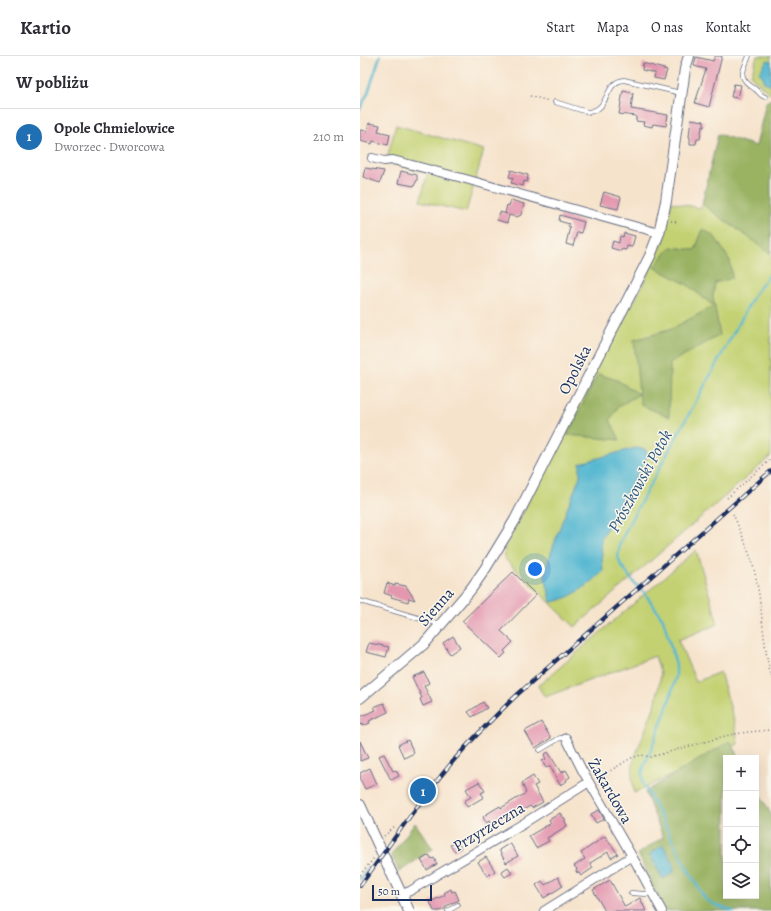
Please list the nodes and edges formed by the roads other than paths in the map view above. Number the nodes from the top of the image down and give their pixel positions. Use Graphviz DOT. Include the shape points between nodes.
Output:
graph roads {
  1 [pos="689,56"];
  2 [pos="749,56"];
  3 [pos="682,94"];
  4 [pos="766,98"];
  5 [pos="555,102"];
  6 [pos="372,158"];
  7 [pos="659,233"];
  8 [pos="515,520"];
  9 [pos="360,602"];
  10 [pos="441,624"];
  11 [pos="360,698"];
  12 [pos="566,738"];
  13 [pos="540,750"];
  14 [pos="589,782"];
  15 [pos="360,805"];
  16 [pos="632,856"];
  17 [pos="631,893"];
  18 [pos="652,893"];
  19 [pos="402,894"];
  20 [pos="458,905"];
  21 [pos="410,911"];
  22 [pos="448,911"];
  23 [pos="544,911"];
  24 [pos="662,911"];
  1 -- 3 [label="street, Opolska"];
  2 -- 4 [label="lane" via="742,74 744,80"];
  3 -- 5 [label="lane" via="624,80 616,82 601,107 592,111 587,112"];
  3 -- 7 [label="street, Opolska"];
  6 -- 7 [label="street" via="393,160 462,178"];
  7 -- 8 [label="street, Opolska" via="650,256"];
  8 -- 10 [label="street, Sienna" via="471,589"];
  9 -- 10 [label="lane"];
  10 -- 11 [label="street, Sienna" via="416,651"];
  12 -- 13 [label="lane" via="560,738"];
  12 -- 14 [label="street, Żakardowa"];
  14 -- 16 [label="street, Żakardowa"];
  14 -- 19 [label="street, Przyrzeczna"];
  15 -- 19 [label="street"];
  16 -- 18 [label="street, Żakardowa"];
  16 -- 23 [label="street"];
  17 -- 18 [label="lane"];
  18 -- 24 [label="street, Żakardowa"];
  19 -- 21 [label="street"];
  20 -- 22 [label="lane"];
}
